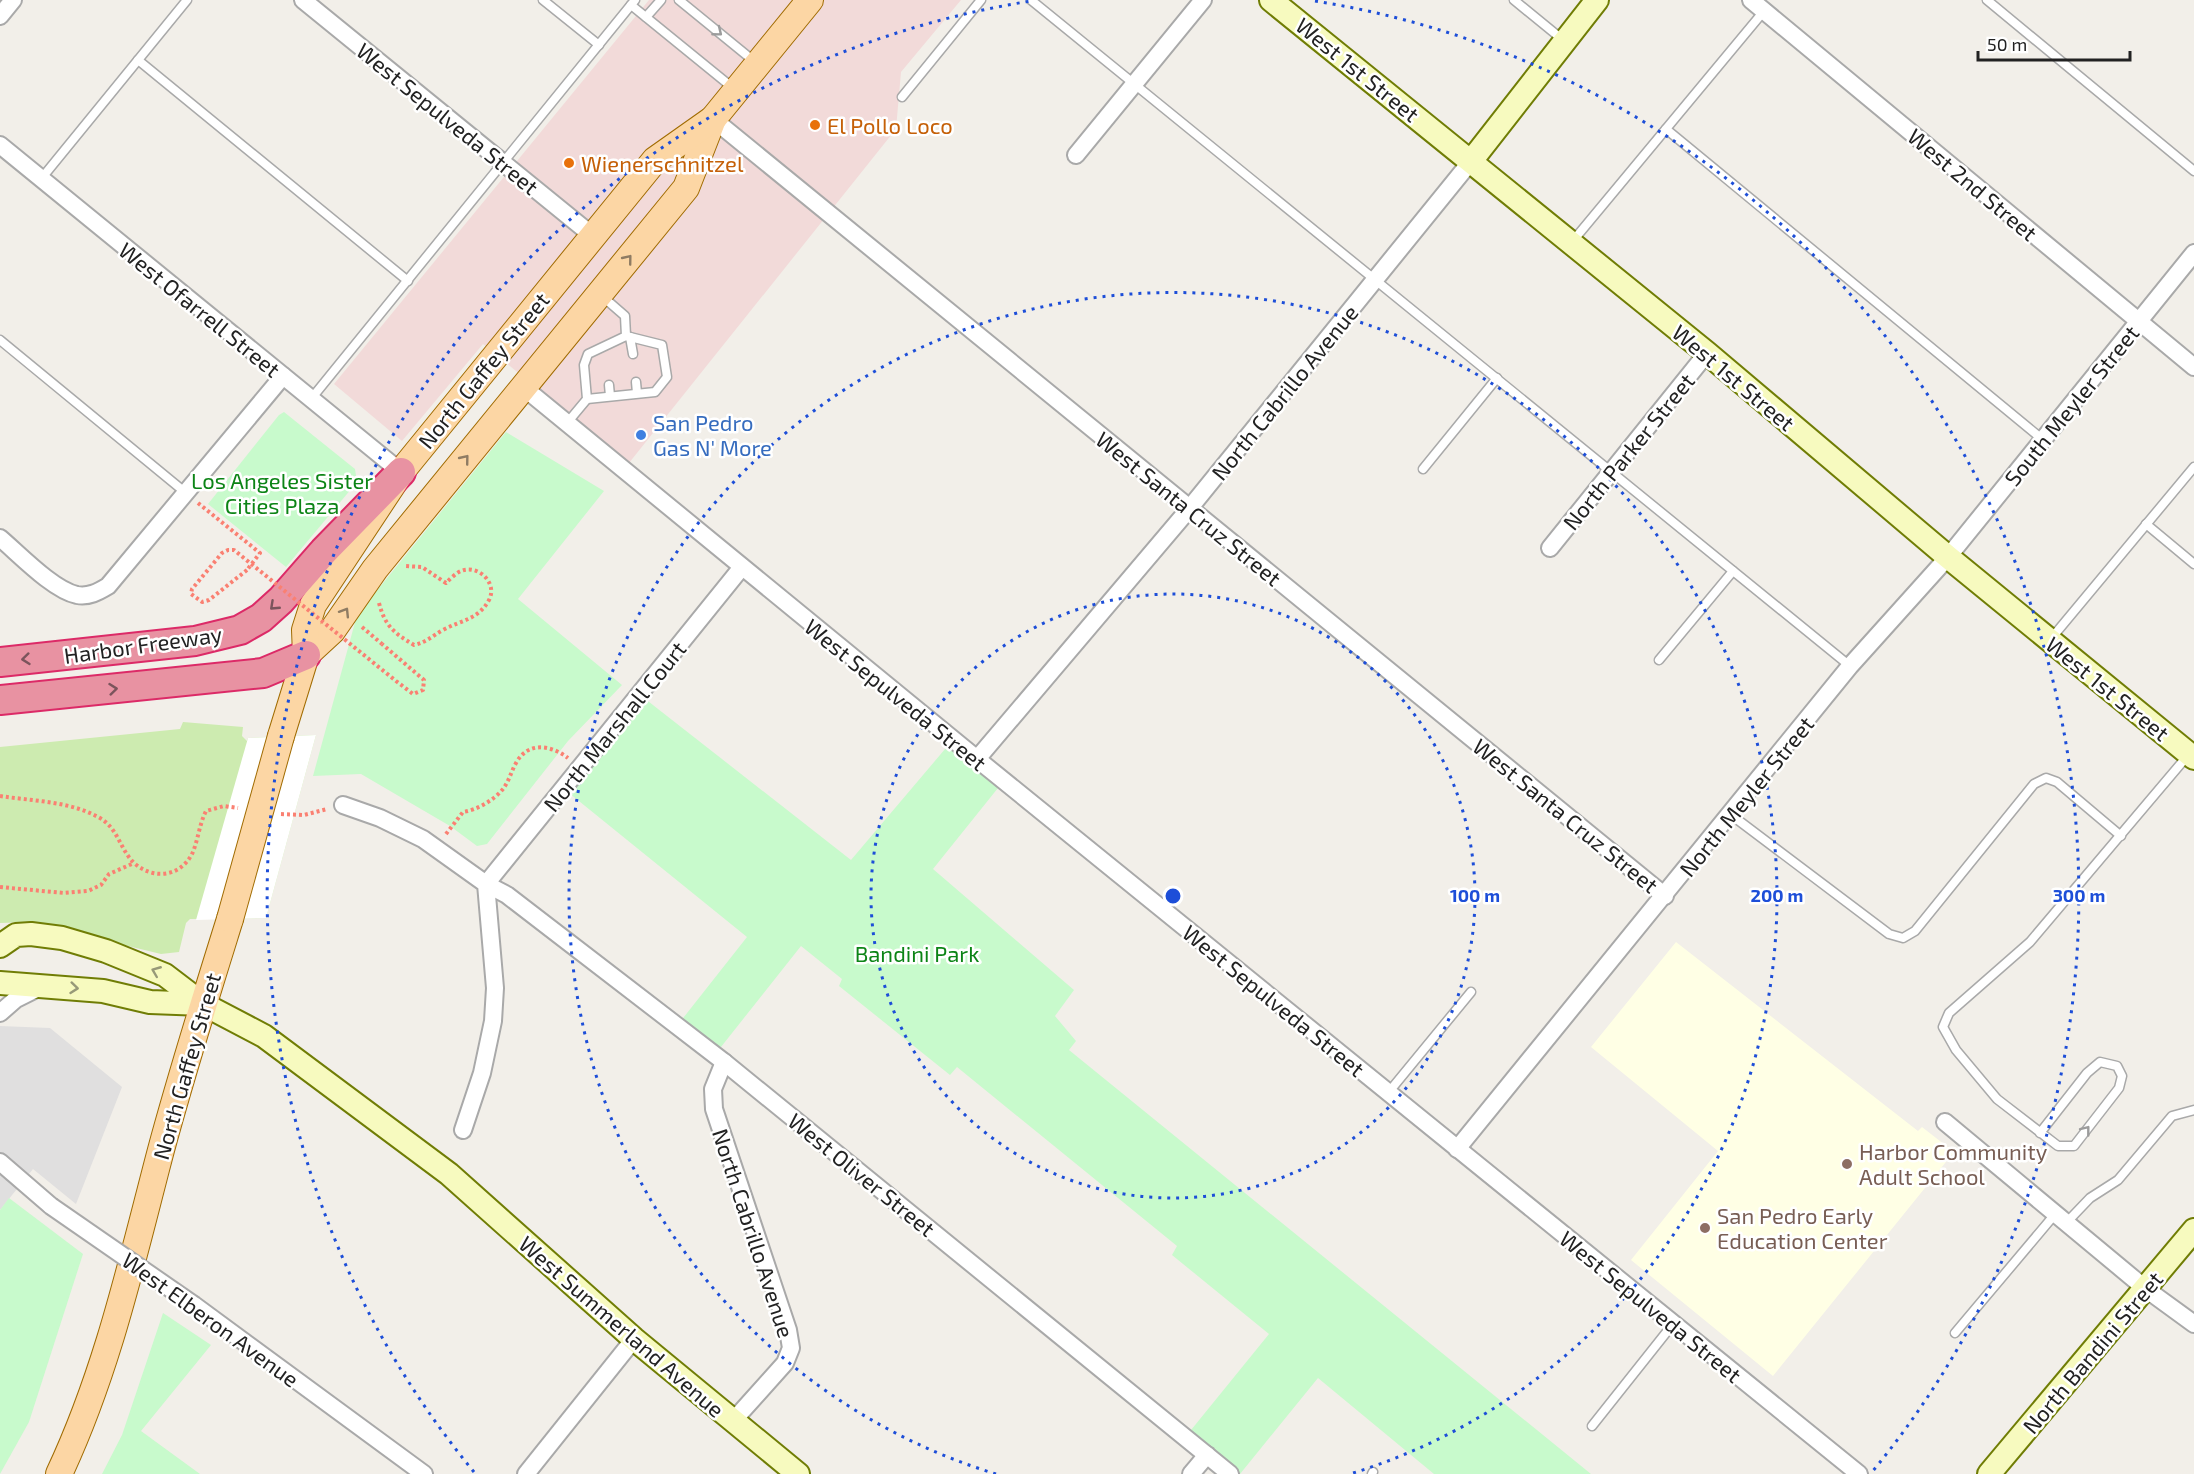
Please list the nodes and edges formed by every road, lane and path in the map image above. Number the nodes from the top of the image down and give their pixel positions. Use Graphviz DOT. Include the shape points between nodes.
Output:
graph roads {
  1 [pos="13,0"];
  2 [pos="187,0"];
  3 [pos="303,0"];
  4 [pos="543,0"];
  5 [pos="661,0"];
  6 [pos="679,0"];
  7 [pos="981,0"];
  8 [pos="1031,0"];
  9 [pos="1203,0"];
  10 [pos="1270,0"];
  11 [pos="1515,0"];
  12 [pos="1597,0"];
  13 [pos="1986,0"];
  14 [pos="633,2"];
  15 [pos="799,4"];
  16 [pos="1758,5"];
  17 [pos="0,16"];
  18 [pos="646,17"];
  19 [pos="1564,40"];
  20 [pos="598,45"];
  21 [pos="138,60"];
  22 [pos="758,65"];
  23 [pos="1134,83"];
  24 [pos="736,91"];
  25 [pos="902,97"];
  26 [pos="713,119"];
  27 [pos="1666,129"];
  28 [pos="0,145"];
  29 [pos="1076,155"];
  30 [pos="1472,160"];
  31 [pos="503,164"];
  32 [pos="2194,171"];
  33 [pos="41,179"];
  34 [pos="593,236"];
  35 [pos="1571,243"];
  36 [pos="2194,253"];
  37 [pos="1376,278"];
  38 [pos="408,281"];
  39 [pos="599,294"];
  40 [pos="2139,321"];
  41 [pos="628,336"];
  42 [pos="0,340"];
  43 [pos="605,346"];
  44 [pos="1707,353"];
  45 [pos="633,354"];
  46 [pos="606,357"];
  47 [pos="2194,367"];
  48 [pos="283,376"];
  49 [pos="1497,378"];
  50 [pos="636,382"];
  51 [pos="609,385"];
  52 [pos="524,387"];
  53 [pos="637,393"];
  54 [pos="610,396"];
  55 [pos="311,399"];
  56 [pos="587,399"];
  57 [pos="567,423"];
  58 [pos="2042,439"];
  59 [pos="2194,467"];
  60 [pos="1423,469"];
  61 [pos="1612,471"];
  62 [pos="401,472"];
  63 [pos="186,493"];
  64 [pos="1190,508"];
  65 [pos="2146,525"];
  66 [pos="0,538"];
  67 [pos="1550,548"];
  68 [pos="1948,557"];
  69 [pos="2194,564"];
  70 [pos="396,565"];
  71 [pos="742,567"];
  72 [pos="1733,571"];
  73 [pos="378,601"];
  74 [pos="354,620"];
  75 [pos="2050,640"];
  76 [pos="306,656"];
  77 [pos="1659,660"];
  78 [pos="0,662"];
  79 [pos="1850,666"];
  80 [pos="0,700"];
  81 [pos="2192,756"];
  82 [pos="976,759"];
  83 [pos="581,767"];
  84 [pos="0,796"];
  85 [pos="343,805"];
  86 [pos="248,809"];
  87 [pos="271,812"];
  88 [pos="1730,814"];
  89 [pos="450,826"];
  90 [pos="2121,836"];
  91 [pos="134,863"];
  92 [pos="486,884"];
  93 [pos="0,887"];
  94 [pos="1665,896"];
  95 [pos="0,946"];
  96 [pos="0,983"];
  97 [pos="45,984"];
  98 [pos="1471,992"];
  99 [pos="203,1004"];
  100 [pos="0,1013"];
  101 [pos="724,1062"];
  102 [pos="1388,1093"];
  103 [pos="2194,1110"];
  104 [pos="1945,1122"];
  105 [pos="463,1130"];
  106 [pos="2040,1132"];
  107 [pos="1457,1149"];
  108 [pos="0,1162"];
  109 [pos="2062,1217"];
  110 [pos="2194,1230"];
  111 [pos="2146,1289"];
  112 [pos="1673,1324"];
  113 [pos="2194,1324"];
  114 [pos="1955,1333"];
  115 [pos="634,1339"];
  116 [pos="733,1421"];
  117 [pos="1592,1426"];
  118 [pos="1207,1455"];
  119 [pos="59,1474"];
  120 [pos="424,1474"];
  121 [pos="526,1474"];
  122 [pos="798,1474"];
  123 [pos="1191,1474"];
  124 [pos="1230,1474"];
  125 [pos="1859,1474"];
  126 [pos="1989,1474"];
  1 -- 17 [label="street"];
  2 -- 21 [label="lane"];
  3 -- 31 [label="street, West Sepulveda Street"];
  4 -- 20 [label="lane"];
  5 -- 18 [label="lane"];
  6 -- 22 [label="lane, one-way"];
  7 -- 25 [label="lane"];
  8 -- 23 [label="lane"];
  9 -- 23 [label="street"];
  10 -- 30 [label="street, West 1st Street"];
  11 -- 19 [label="lane"];
  12 -- 19 [label="street"];
  13 -- 32 [label="lane"];
  14 -- 18 [label="lane"];
  14 -- 20 [label="lane"];
  15 -- 22 [label="main road, North Gaffey Street"];
  16 -- 27 [label="lane"];
  16 -- 40 [label="street, West 2nd Street"];
  18 -- 24 [label="lane"];
  19 -- 30 [label="street"];
  20 -- 31 [label="lane"];
  21 -- 33 [label="lane"];
  21 -- 38 [label="lane"];
  22 -- 24 [label="main road, North Gaffey Street"];
  23 -- 29 [label="street"];
  23 -- 37 [label="lane"];
  24 -- 26 [label="main road, North Gaffey Street"];
  26 -- 34 [label="main road, North Gaffey Street" via="655,160"];
  39 -- 26 [label="main road, North Gaffey Street, one-way" via="686,188"];
  26 -- 64 [label="street, West Santa Cruz Street"];
  27 -- 35 [label="lane"];
  27 -- 58 [label="lane"];
  28 -- 33 [label="street, West Ofarrell Street"];
  30 -- 35 [label="street, West 1st Street"];
  30 -- 37 [label="street, North Cabrillo Avenue"];
  31 -- 34 [label="street, West Sepulveda Street"];
  31 -- 38 [label="lane"];
  33 -- 48 [label="street, West Ofarrell Street"];
  34 -- 62 [label="main road, North Gaffey Street"];
  35 -- 44 [label="street, West 1st Street"];
  36 -- 40 [label="street, South Meyler Street"];
  37 -- 49 [label="lane"];
  37 -- 64 [label="street, North Cabrillo Avenue"];
  38 -- 55 [label="lane"];
  39 -- 41 [label="lane" via="626,316"];
  39 -- 52 [label="main road, North Gaffey Street"];
  40 -- 47 [label="street, West 2nd Street"];
  40 -- 58 [label="street, South Meyler Street"];
  41 -- 43 [label="lane"];
  41 -- 45 [label="lane"];
  41 -- 53 [label="lane" via="662,345 667,378 655,392"];
  42 -- 63 [label="lane"];
  43 -- 46 [label="lane"];
  43 -- 56 [label="lane" via="588,354 584,365"];
  44 -- 61 [label="street, North Parker Street"];
  44 -- 68 [label="street, West 1st Street"];
  48 -- 55 [label="street, West Ofarrell Street"];
  48 -- 63 [label="street"];
  49 -- 60 [label="lane"];
  49 -- 61 [label="lane"];
  50 -- 53 [label="lane"];
  51 -- 54 [label="lane"];
  52 -- 57 [label="street, West Sepulveda Street"];
  76 -- 52 [label="main road, North Gaffey Street, one-way" via="332,631 375,569"];
  53 -- 54 [label="lane"];
  54 -- 56 [label="lane"];
  55 -- 62 [label="street, West Ofarrell Street"];
  56 -- 57 [label="lane"];
  57 -- 71 [label="street, West Sepulveda Street"];
  58 -- 68 [label="street, South Meyler Street"];
  59 -- 65 [label="lane"];
  61 -- 67 [label="street, North Parker Street"];
  61 -- 72 [label="lane"];
  62 -- 76 [label="main road, North Gaffey Street" via="314,605 305,630"];
  62 -- 78 [label="highway, Harbor Freeway, one-way" via="281,600 240,630 195,641"];
  63 -- 66 [label="street" via="108,586 95,594 78,595 62,590"];
  63 -- 74 [label="path, bridge" via="260,553 247,570 209,600 202,602 191,594 222,553 234,550 396,681 413,694 423,690 424,680"];
  64 -- 82 [label="street, North Cabrillo Avenue"];
  64 -- 94 [label="street, West Santa Cruz Street"];
  65 -- 69 [label="lane"];
  65 -- 75 [label="lane"];
  68 -- 75 [label="street, West 1st Street"];
  68 -- 79 [label="street, North Meyler Street"];
  70 -- 73 [label="path" via="422,567 446,582 461,571 476,570 486,577 491,598 479,614 463,624 414,645 393,633 384,621"];
  71 -- 82 [label="street, West Sepulveda Street"];
  71 -- 83 [label="street, North Marshall Court"];
  72 -- 77 [label="lane"];
  72 -- 79 [label="lane"];
  75 -- 81 [label="street, West 1st Street"];
  80 -- 76 [label="highway, Harbor Freeway, one-way" via="263,673"];
  76 -- 99 [label="main road, North Gaffey Street, bridge"];
  79 -- 88 [label="street, North Meyler Street"];
  81 -- 90 [label="lane"];
  82 -- 102 [label="street, West Sepulveda Street"];
  83 -- 89 [label="path" via="552,747 530,749 520,756 502,791 474,811 463,812"];
  83 -- 92 [label="street, North Marshall Court"];
  84 -- 91 [label="path" via="70,806 98,816 112,826"];
  85 -- 87 [label="path" via="304,815"];
  85 -- 92 [label="street" via="423,839"];
  86 -- 91 [label="path" via="224,806 206,811 192,855 178,870 164,876"];
  88 -- 90 [label="lane" via="1889,934 1903,938 1915,932 2034,784 2046,778 2057,782"];
  88 -- 94 [label="street, North Meyler Street"];
  90 -- 106 [label="lane" via="2030,942 1949,1012 1942,1027 1997,1099"];
  91 -- 93 [label="path" via="109,874 101,885 88,891 64,893"];
  92 -- 101 [label="street, West Oliver Street" via="507,895"];
  92 -- 105 [label="street" via="495,988 493,1021 482,1073"];
  94 -- 107 [label="street, North Meyler Street"];
  99 -- 95 [label="street, West Summerland Avenue, one-way" via="165,975 62,938 16,935"];
  96 -- 97 [label="street"];
  97 -- 99 [label="street, one-way" via="150,1002"];
  97 -- 100 [label="street" via="16,999"];
  98 -- 102 [label="lane"];
  99 -- 115 [label="street, West Summerland Avenue" via="264,1036 449,1174"];
  99 -- 119 [label="main road, North Gaffey Street" via="107,1352"];
  101 -- 116 [label="street, North Cabrillo Avenue" via="713,1089 714,1109 791,1348 784,1363"];
  101 -- 118 [label="street, West Oliver Street"];
  102 -- 107 [label="street, West Sepulveda Street"];
  103 -- 109 [label="lane" via="2172,1116 2118,1180"];
  104 -- 109 [label="street"];
  106 -- 106 [label="lane, one-way" via="2058,1146 2074,1146 2119,1088 2122,1076 2117,1066 2100,1062 2087,1073"];
  107 -- 112 [label="street, West Sepulveda Street"];
  108 -- 120 [label="street, West Elberon Avenue, bridge" via="51,1206 194,1305"];
  109 -- 111 [label="street"];
  109 -- 114 [label="lane"];
  110 -- 111 [label="street, North Bandini Street"];
  111 -- 113 [label="street"];
  111 -- 126 [label="street, North Bandini Street"];
  112 -- 117 [label="lane"];
  112 -- 125 [label="street, West Sepulveda Street"];
  115 -- 116 [label="street, West Summerland Avenue"];
  115 -- 121 [label="street"];
  116 -- 122 [label="street, West Summerland Avenue"];
  118 -- 123 [label="street"];
  118 -- 124 [label="street, West Oliver Street"];
}
